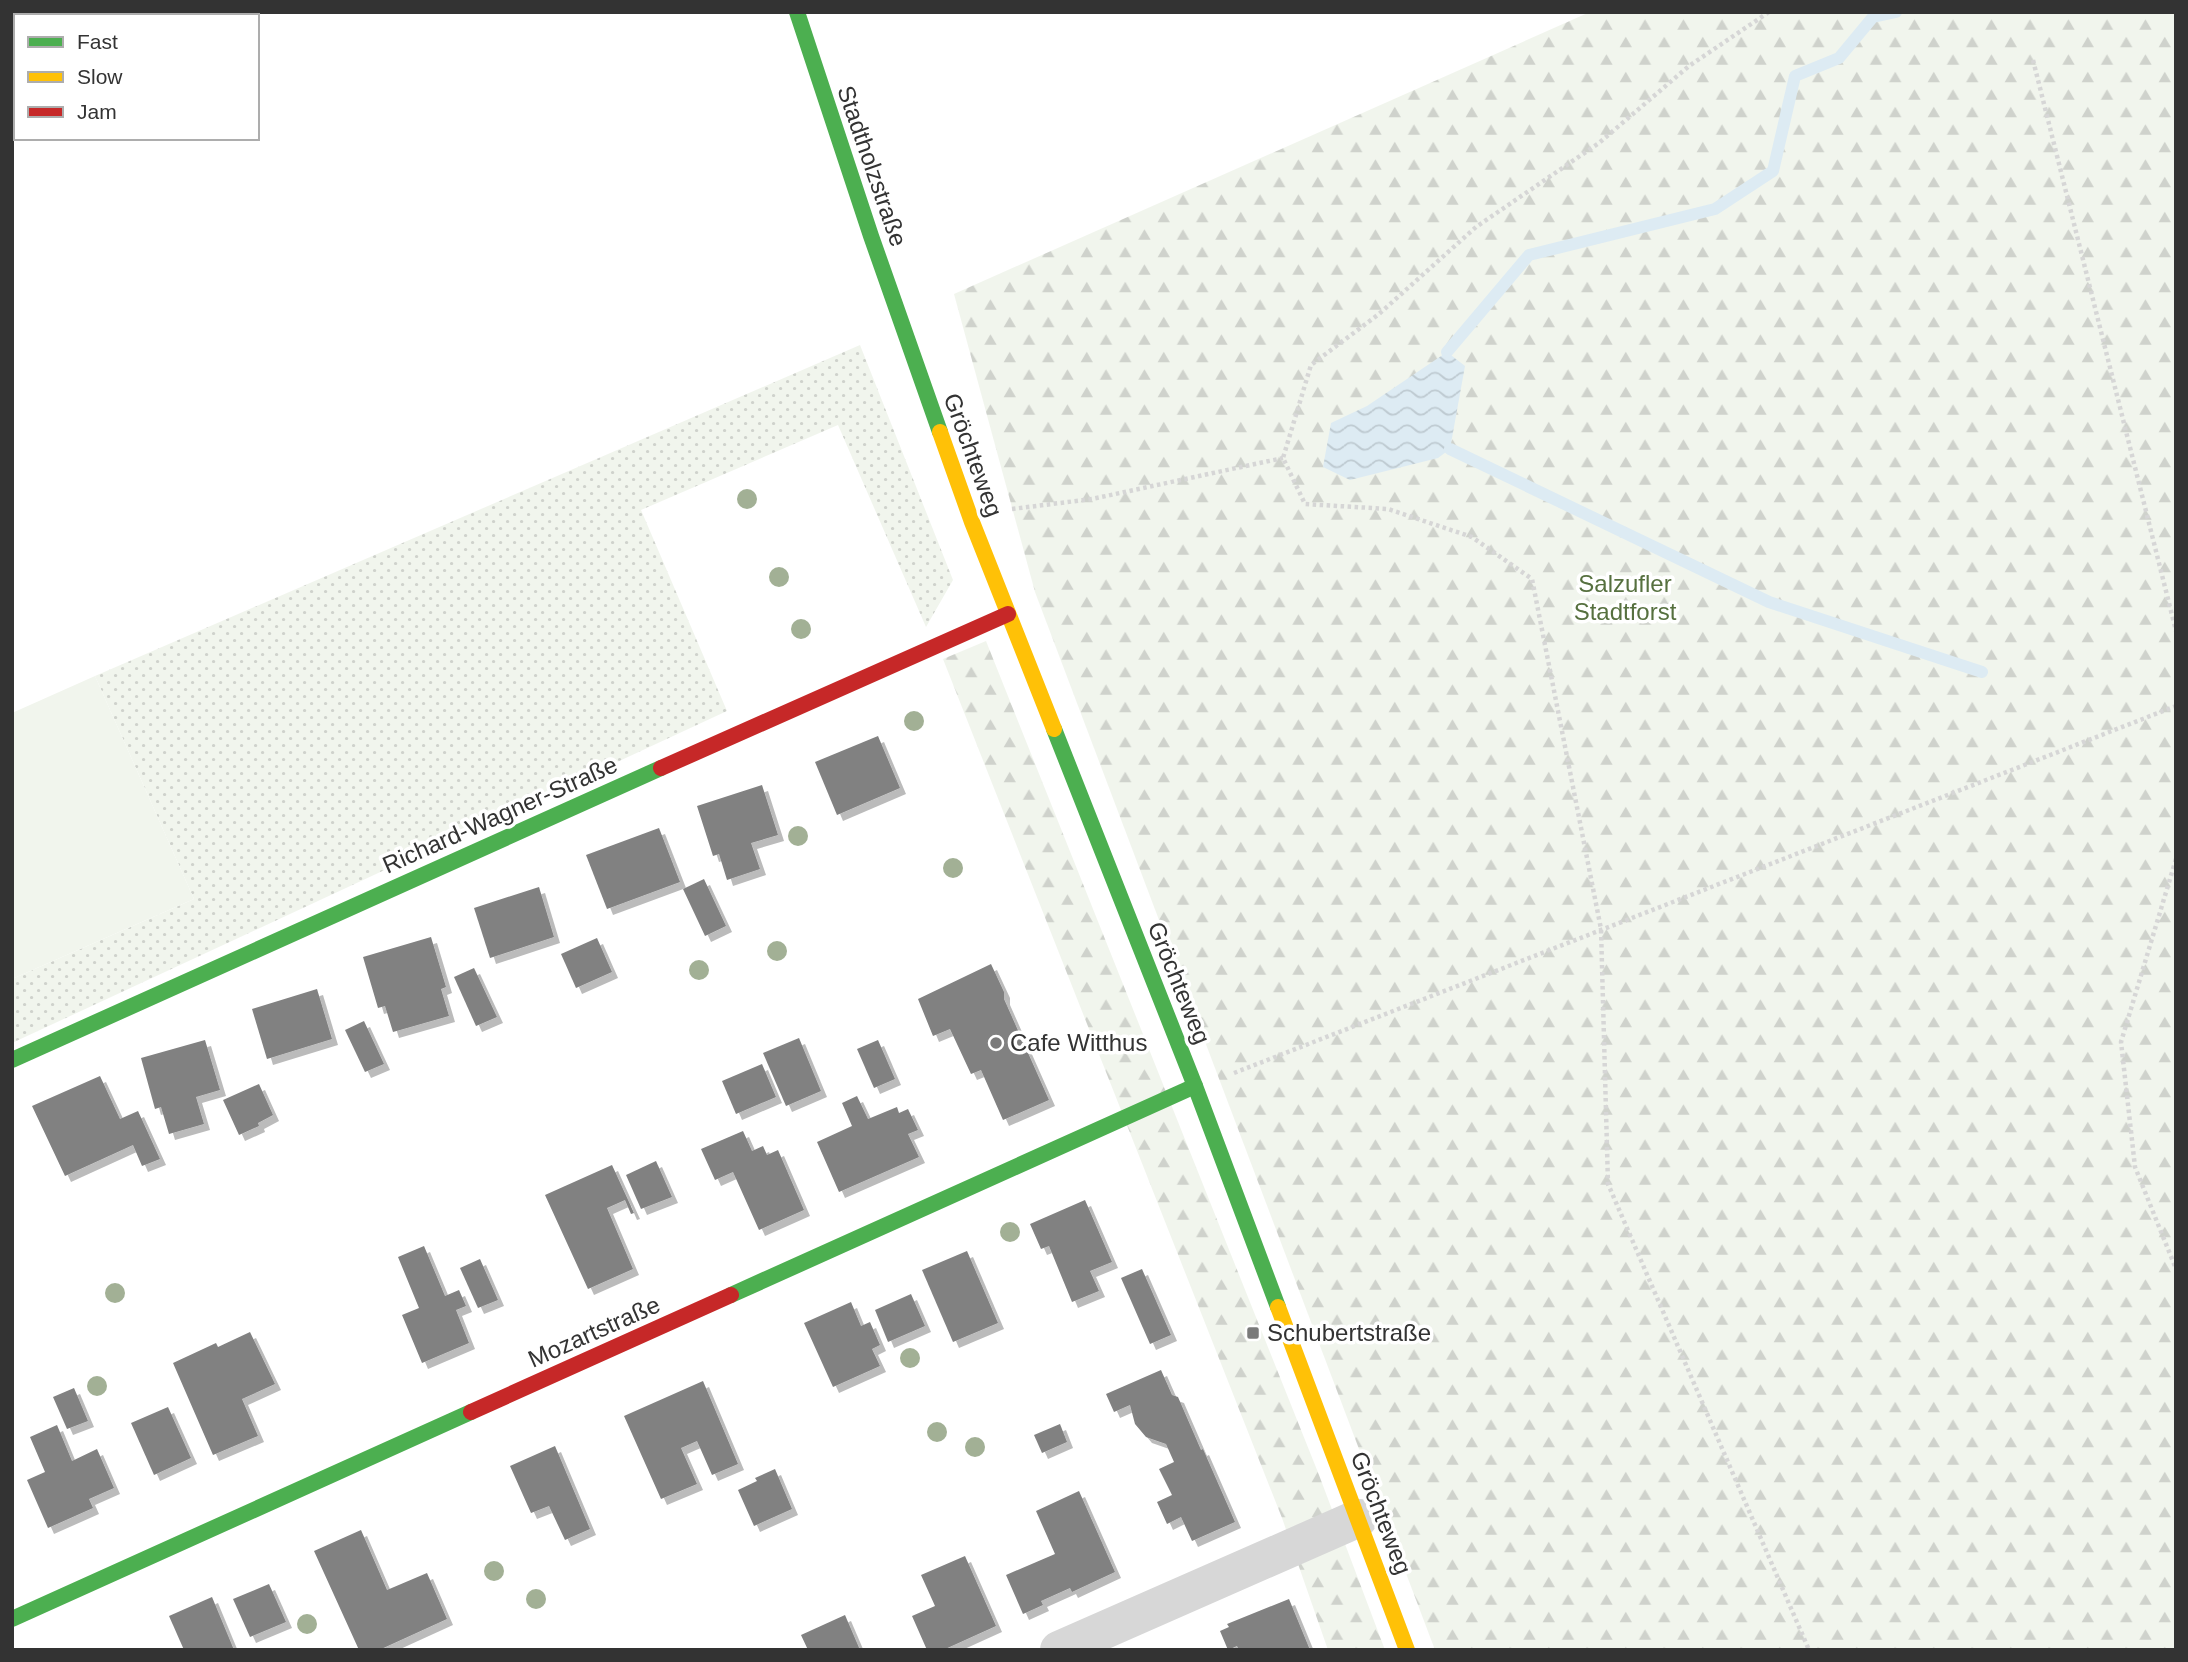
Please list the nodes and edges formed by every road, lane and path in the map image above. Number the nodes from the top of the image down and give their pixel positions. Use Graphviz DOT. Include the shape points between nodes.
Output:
graph roads {
  1 [pos="797,12"];
  2 [pos="1769,12"];
  3 [pos="2033,60"];
  4 [pos="906,333"];
  5 [pos="1283,458"];
  6 [pos="1005,510"];
  7 [pos="1008,614"];
  8 [pos="2176,631"];
  9 [pos="2176,706"];
  10 [pos="2176,859"];
  11 [pos="1601,929"];
  12 [pos="12,1060"];
  13 [pos="1195,1086"];
  14 [pos="2176,1269"];
  15 [pos="1359,1518"];
  16 [pos="12,1619"];
  17 [pos="1059,1650"];
  18 [pos="1408,1650"];
  19 [pos="1809,1650"];
  1 -- 4 [label="street, Stadtholzstraße"];
  2 -- 5 [label="path" via="1689,66 1599,143 1476,227 1379,314 1311,365"];
  3 -- 8 [label="path"];
  4 -- 7 [label="street, Gröchteweg"];
  5 -- 6 [label="path" via="1091,499"];
  5 -- 11 [label="path" via="1305,504 1388,509 1472,537 1532,579"];
  7 -- 12 [label="street, Richard-Wagner-Straße"];
  7 -- 13 [label="street, Gröchteweg"];
  9 -- 11 [label="path"];
  10 -- 14 [label="path" via="2121,1042 2135,1167"];
  11 -- 13 [label="path"];
  11 -- 19 [label="path" via="1608,1184"];
  13 -- 15 [label="street, Gröchteweg"];
  13 -- 16 [label="street, Mozartstraße"];
  15 -- 17 [label="street"];
  15 -- 18 [label="street, Gröchteweg"];
}
